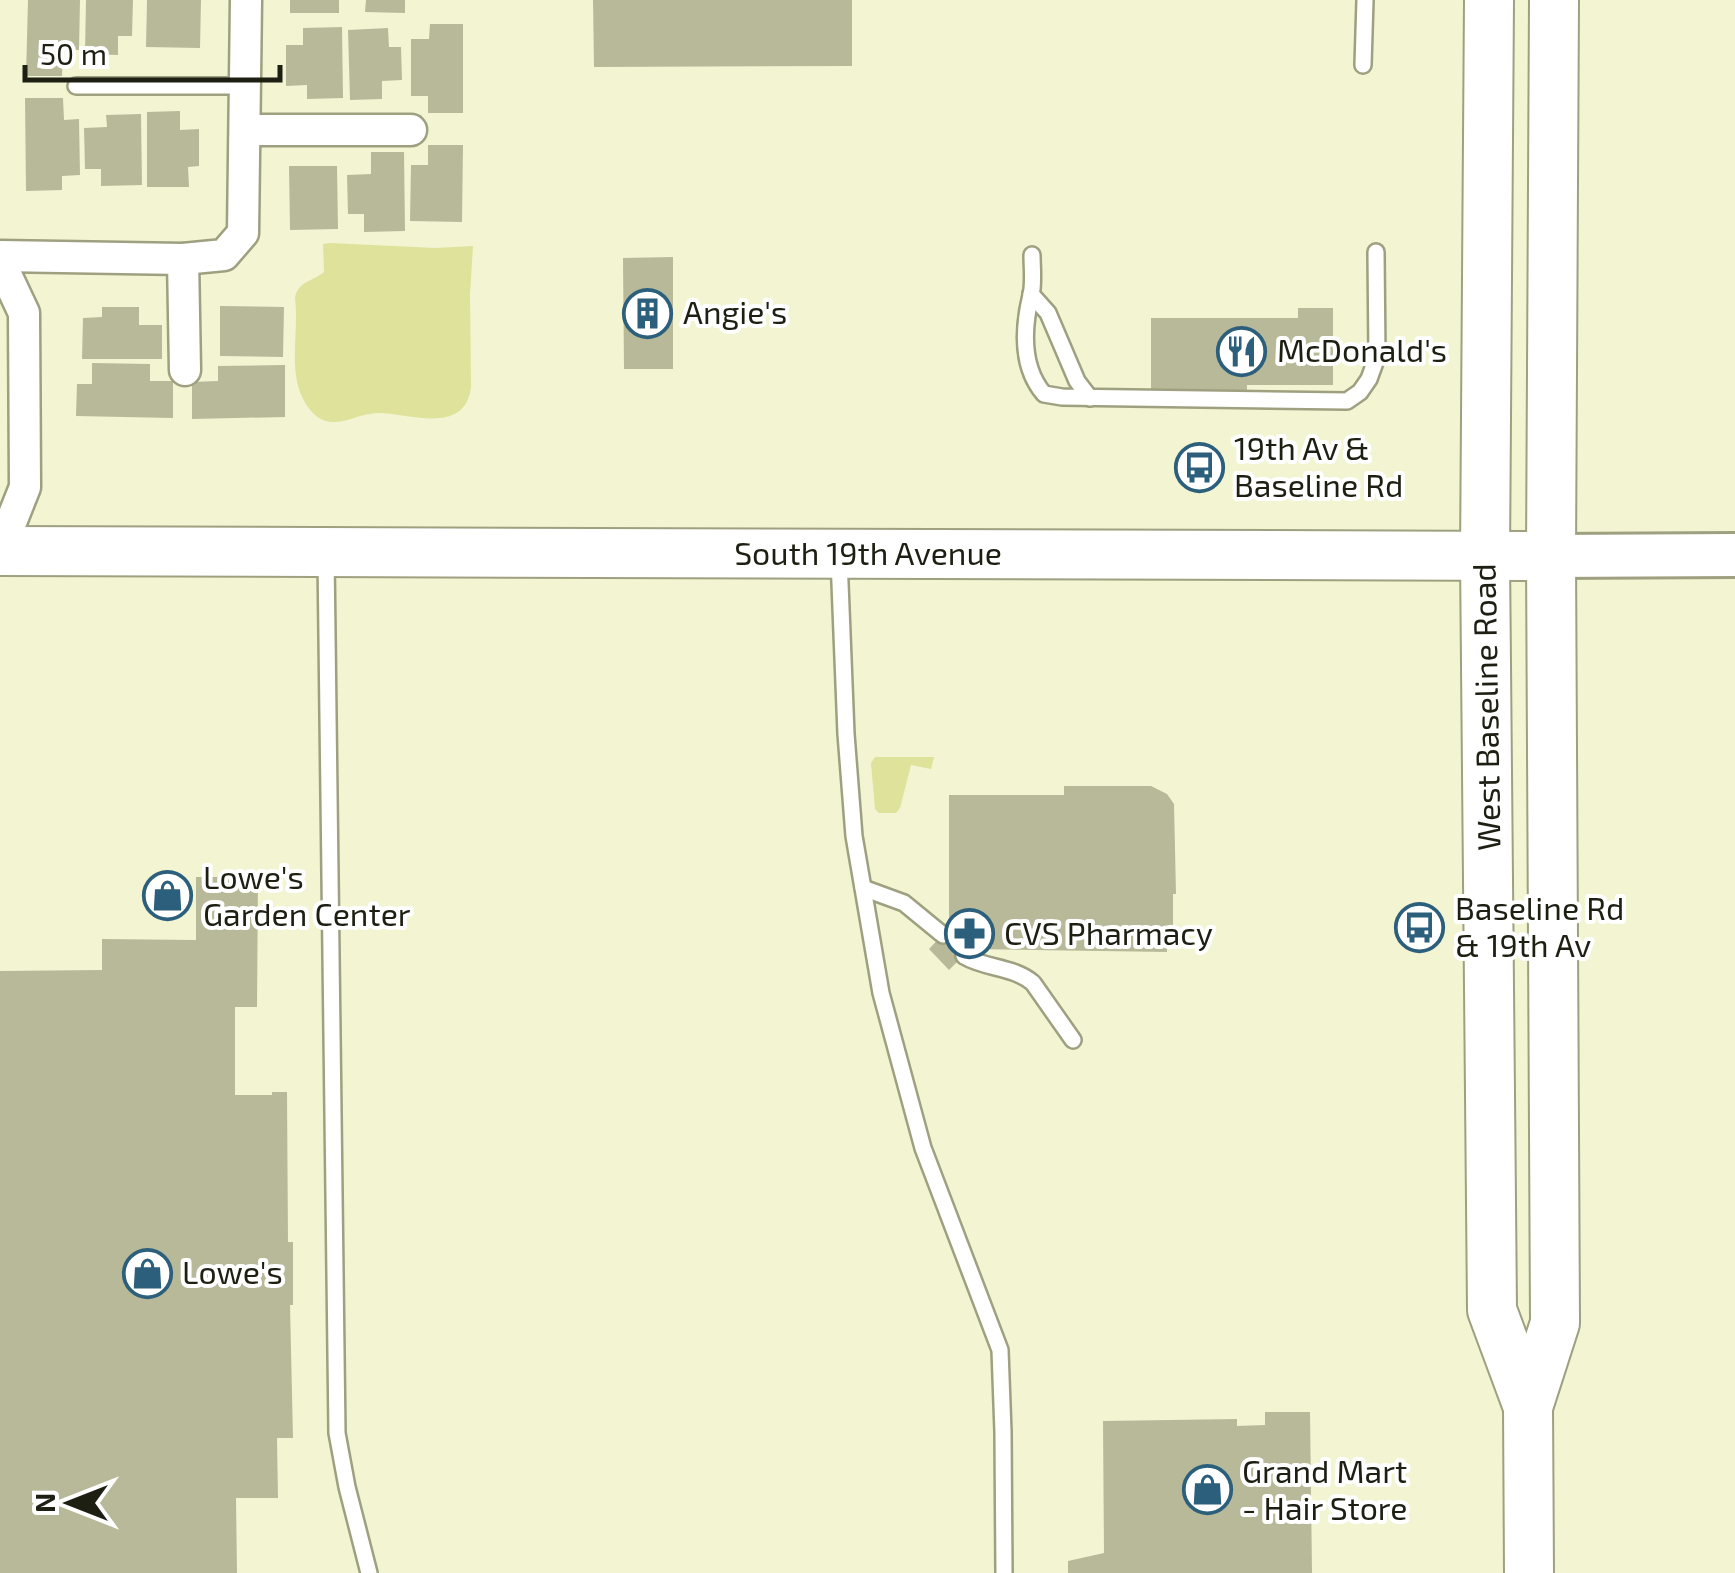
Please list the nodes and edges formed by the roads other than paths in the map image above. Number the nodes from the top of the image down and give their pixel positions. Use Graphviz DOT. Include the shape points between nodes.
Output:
graph roads {
  1 [pos="246,0"];
  2 [pos="1365,0"];
  3 [pos="1489,0"];
  4 [pos="1554,0"];
  5 [pos="1363,64"];
  6 [pos="76,86"];
  7 [pos="246,86"];
  8 [pos="245,130"];
  9 [pos="410,130"];
  10 [pos="1376,252"];
  11 [pos="1032,256"];
  12 [pos="0,259"];
  13 [pos="183,259"];
  14 [pos="1031,294"];
  15 [pos="185,370"];
  16 [pos="1090,398"];
  17 [pos="0,550"];
  18 [pos="326,551"];
  19 [pos="839,554"];
  20 [pos="1735,555"];
  21 [pos="1552,556"];
  22 [pos="1485,557"];
  23 [pos="863,888"];
  24 [pos="943,935"];
  25 [pos="964,956"];
  26 [pos="1072,1040"];
  27 [pos="1528,1407"];
  28 [pos="369,1573"];
  29 [pos="1004,1573"];
  30 [pos="1529,1573"];
  1 -- 7 [label="street"];
  2 -- 5 [label="lane"];
  3 -- 22 [label="main road, West Baseline Road"];
  4 -- 21 [label="main road, West Baseline Road"];
  6 -- 7 [label="lane"];
  7 -- 8 [label="street"];
  8 -- 9 [label="street"];
  8 -- 13 [label="street" via="243,233 224,255"];
  10 -- 16 [label="lane" via="1377,357 1369,379 1347,401"];
  11 -- 14 [label="lane"];
  12 -- 13 [label="street"];
  12 -- 17 [label="street" via="24,312 18,394 25,487"];
  13 -- 15 [label="street"];
  14 -- 16 [label="lane"];
  14 -- 16 [label="lane" via="1026,340 1034,382 1044,394"];
  17 -- 18 [label="main road, South 19th Avenue"];
  18 -- 19 [label="main road, South 19th Avenue"];
  18 -- 28 [label="lane" via="337,1433"];
  19 -- 22 [label="main road, South 19th Avenue"];
  19 -- 23 [label="lane" via="846,734"];
  20 -- 21 [label="main road, South 19th Avenue"];
  21 -- 22 [label="main road, South 19th Avenue"];
  21 -- 27 [label="main road, West Baseline Road" via="1555,1323"];
  22 -- 27 [label="main road, West Baseline Road" via="1492,1310"];
  23 -- 24 [label="lane" via="904,903"];
  23 -- 29 [label="lane" via="881,993 919,1134 1000,1350"];
  25 -- 26 [label="lane" via="1027,977"];
  27 -- 30 [label="main road, West Baseline Road"];
}
